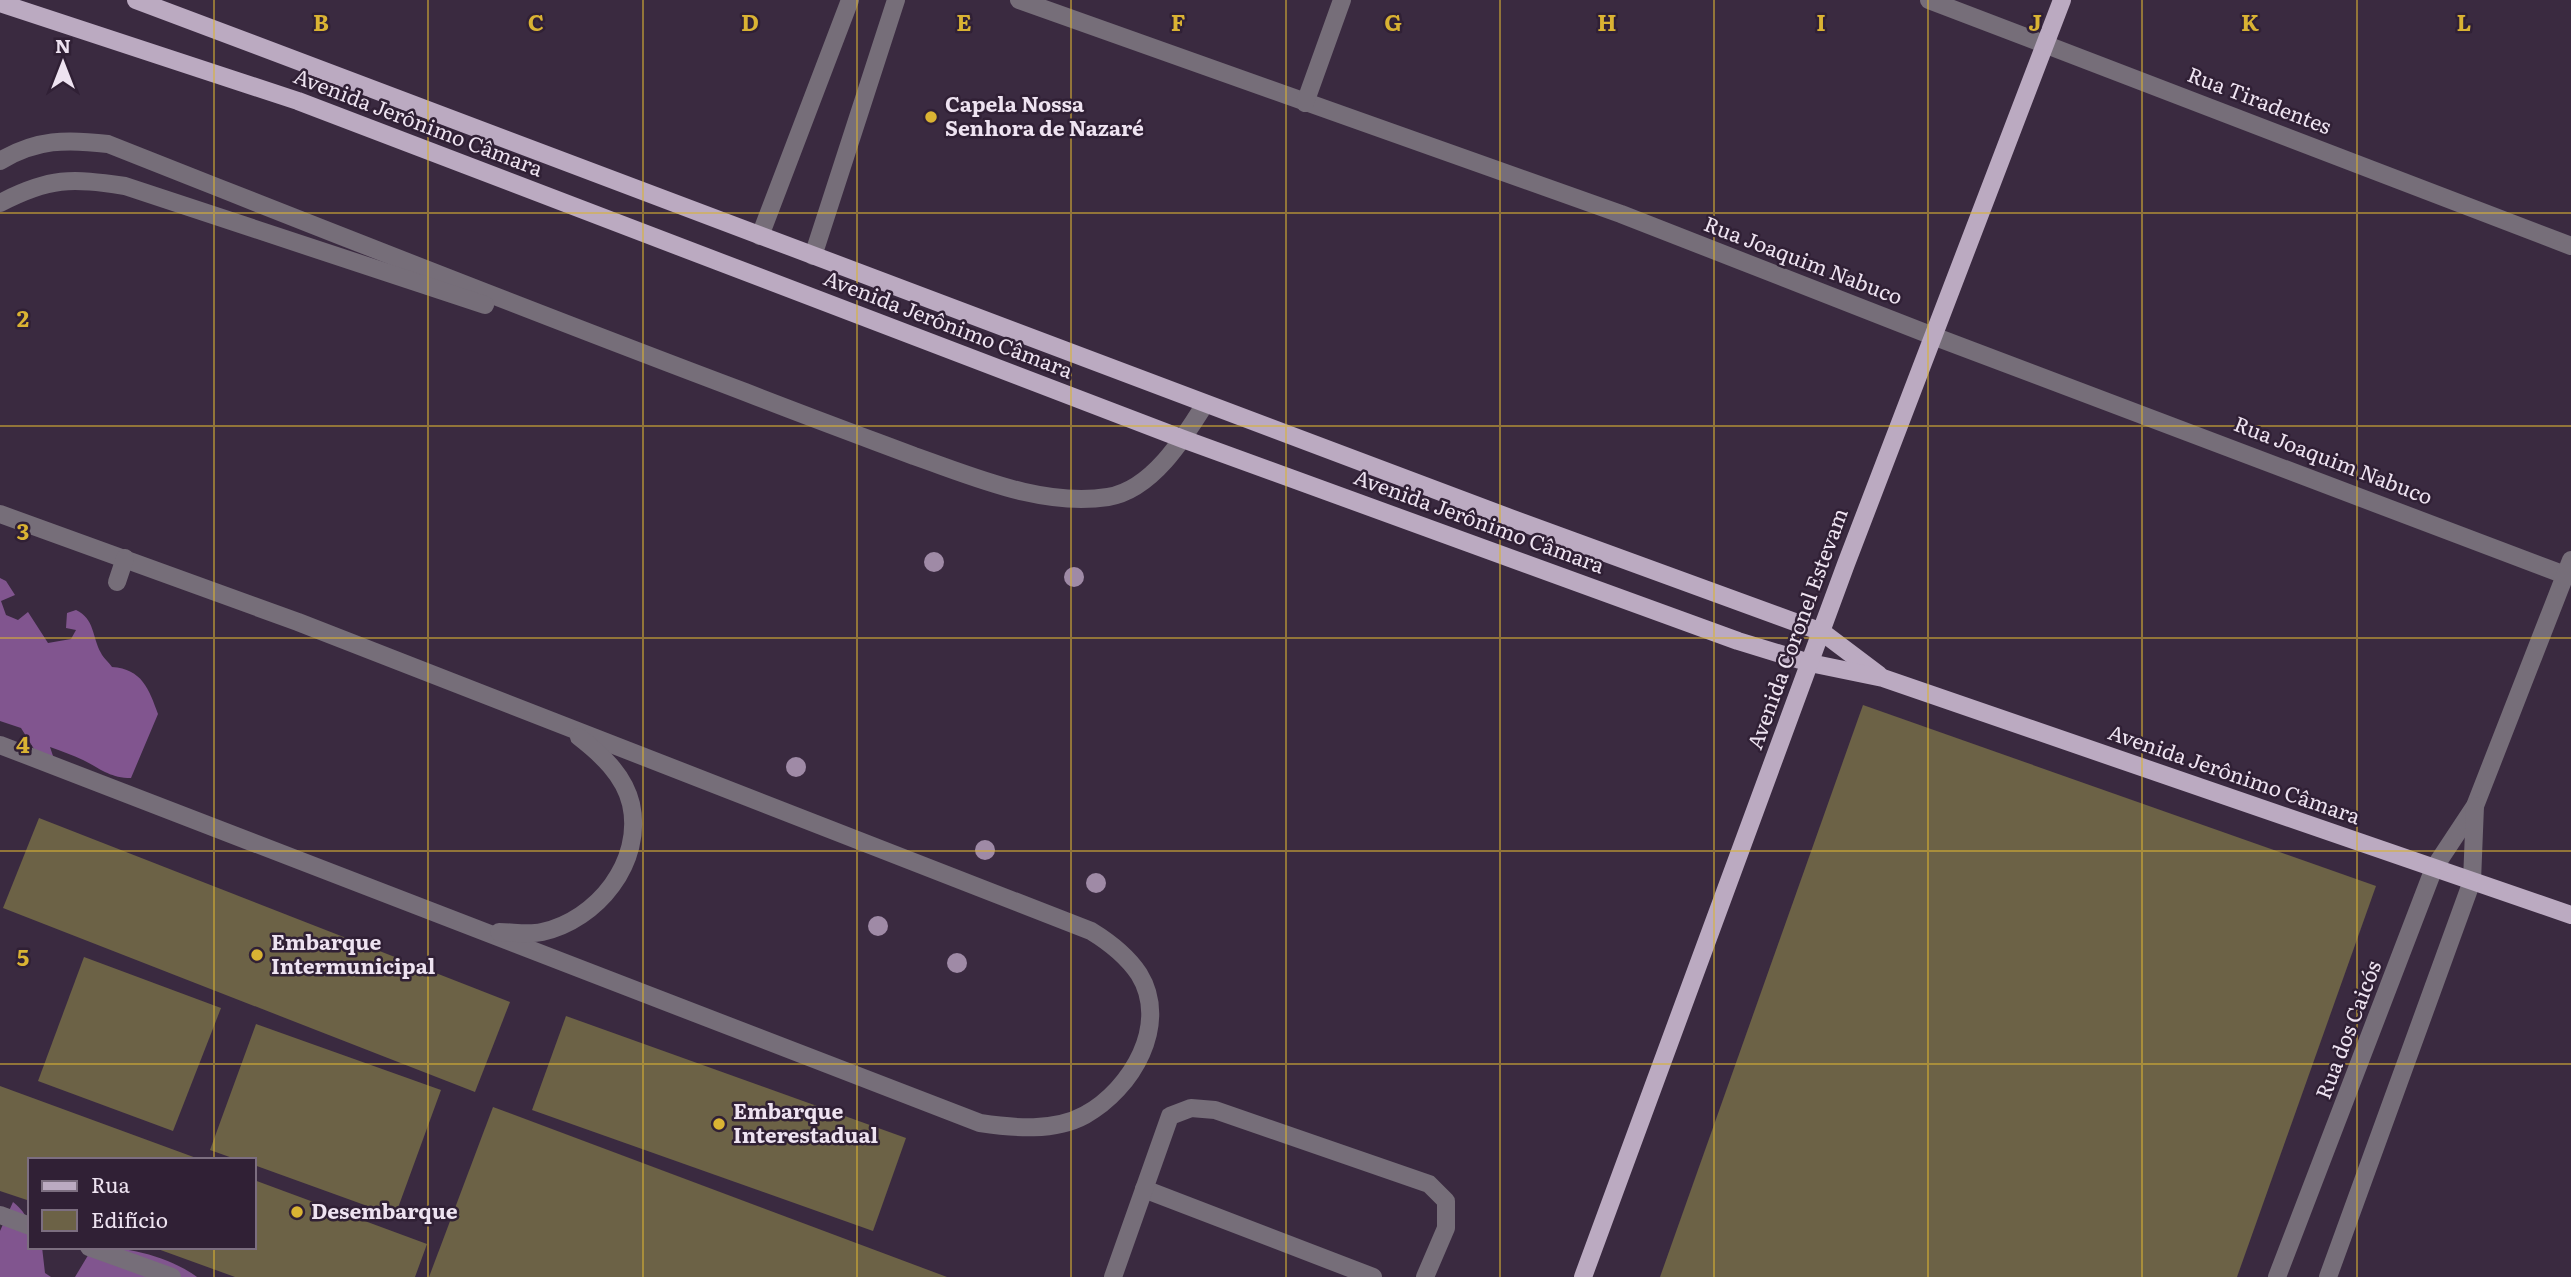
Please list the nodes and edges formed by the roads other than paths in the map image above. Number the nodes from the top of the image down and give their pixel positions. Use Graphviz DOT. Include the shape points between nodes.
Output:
graph roads {
  1 [pos="136,0"];
  2 [pos="850,0"];
  3 [pos="896,0"];
  4 [pos="1020,0"];
  5 [pos="1342,0"];
  6 [pos="1929,0"];
  7 [pos="2062,0"];
  8 [pos="0,3"];
  9 [pos="2045,43"];
  10 [pos="1305,103"];
  11 [pos="0,161"];
  12 [pos="0,203"];
  13 [pos="760,236"];
  14 [pos="2571,246"];
  15 [pos="813,256"];
  16 [pos="1933,336"];
  17 [pos="747,393"];
  18 [pos="1205,404"];
  19 [pos="1183,439"];
  20 [pos="0,513"];
  21 [pos="125,558"];
  22 [pos="2568,568"];
  23 [pos="117,582"];
  24 [pos="1822,632"];
  25 [pos="1810,663"];
  26 [pos="1883,678"];
  27 [pos="564,725"];
  28 [pos="0,745"];
  29 [pos="2475,806"];
  30 [pos="2434,868"];
  31 [pos="2472,881"];
  32 [pos="2571,915"];
  33 [pos="485,932"];
  34 [pos="1144,1189"];
  35 [pos="0,1214"];
  36 [pos="28,1225"];
  37 [pos="95,1249"];
  38 [pos="172,1277"];
  39 [pos="1113,1277"];
  40 [pos="1373,1277"];
  41 [pos="1425,1277"];
  42 [pos="1583,1277"];
  43 [pos="2277,1277"];
  44 [pos="2328,1277"];
  1 -- 13 [label="main road, Avenida Jerônimo Câmara"];
  2 -- 13 [label="street"];
  3 -- 15 [label="street"];
  4 -- 10 [label="street, Rua Joaquim Nabuco"];
  5 -- 10 [label="street"];
  6 -- 9 [label="street, Rua Tiradentes"];
  7 -- 9 [label="main road, Avenida Coronel Estevam"];
  8 -- 19 [label="main road, Avenida Jerônimo Câmara" via="298,101"];
  9 -- 14 [label="street, Rua Tiradentes"];
  9 -- 16 [label="main road, Avenida Coronel Estevam"];
  10 -- 16 [label="street, Rua Joaquim Nabuco" via="1621,214"];
  11 -- 17 [label="street" via="22,148 51,141 108,144"];
  12 -- 17 [label="street" via="32,187 73,179 125,186"];
  13 -- 15 [label="main road, Avenida Jerônimo Câmara"];
  15 -- 18 [label="main road, Avenida Jerônimo Câmara"];
  16 -- 22 [label="street, Rua Joaquim Nabuco"];
  16 -- 24 [label="main road, Avenida Coronel Estevam"];
  17 -- 19 [label="street" via="995,485 1048,496 1110,497 1140,483"];
  18 -- 19 [label="street"];
  18 -- 24 [label="main road, Avenida Jerônimo Câmara"];
  19 -- 25 [label="main road, Avenida Jerônimo Câmara" via="1738,641"];
  20 -- 21 [label="street"];
  21 -- 23 [label="street"];
  21 -- 27 [label="street"];
  22 -- 29 [label="street, Rua dos Caicós"];
  24 -- 25 [label="main road, Avenida Coronel Estevam"];
  24 -- 26 [label="main road, Avenida Jerônimo Câmara"];
  25 -- 26 [label="main road, Avenida Jerônimo Câmara"];
  25 -- 42 [label="main road, Avenida Coronel Estevam"];
  26 -- 30 [label="main road, Avenida Jerônimo Câmara"];
  27 -- 33 [label="street" via="602,755 620,780 631,804 626,855 609,892 573,921 540,933"];
  27 -- 33 [label="street" via="1091,931 1113,945 1139,974 1150,1002 1148,1033 1140,1057 1128,1078 1085,1115 1018,1129 980,1123"];
  28 -- 33 [label="street"];
  29 -- 30 [label="street, Rua dos Caicós"];
  29 -- 31 [label="street, Rua dos Caicós"];
  30 -- 31 [label="main road, Avenida Jerônimo Câmara"];
  30 -- 43 [label="street, Rua dos Caicós"];
  31 -- 32 [label="main road, Avenida Jerônimo Câmara"];
  31 -- 44 [label="street, Rua dos Caicós"];
  34 -- 39 [label="street"];
  34 -- 40 [label="street"];
  34 -- 41 [label="street" via="1170,1116 1191,1108 1215,1110 1429,1184 1446,1201 1446,1228"];
  35 -- 36 [label="street"];
  37 -- 38 [label="street"];
}
